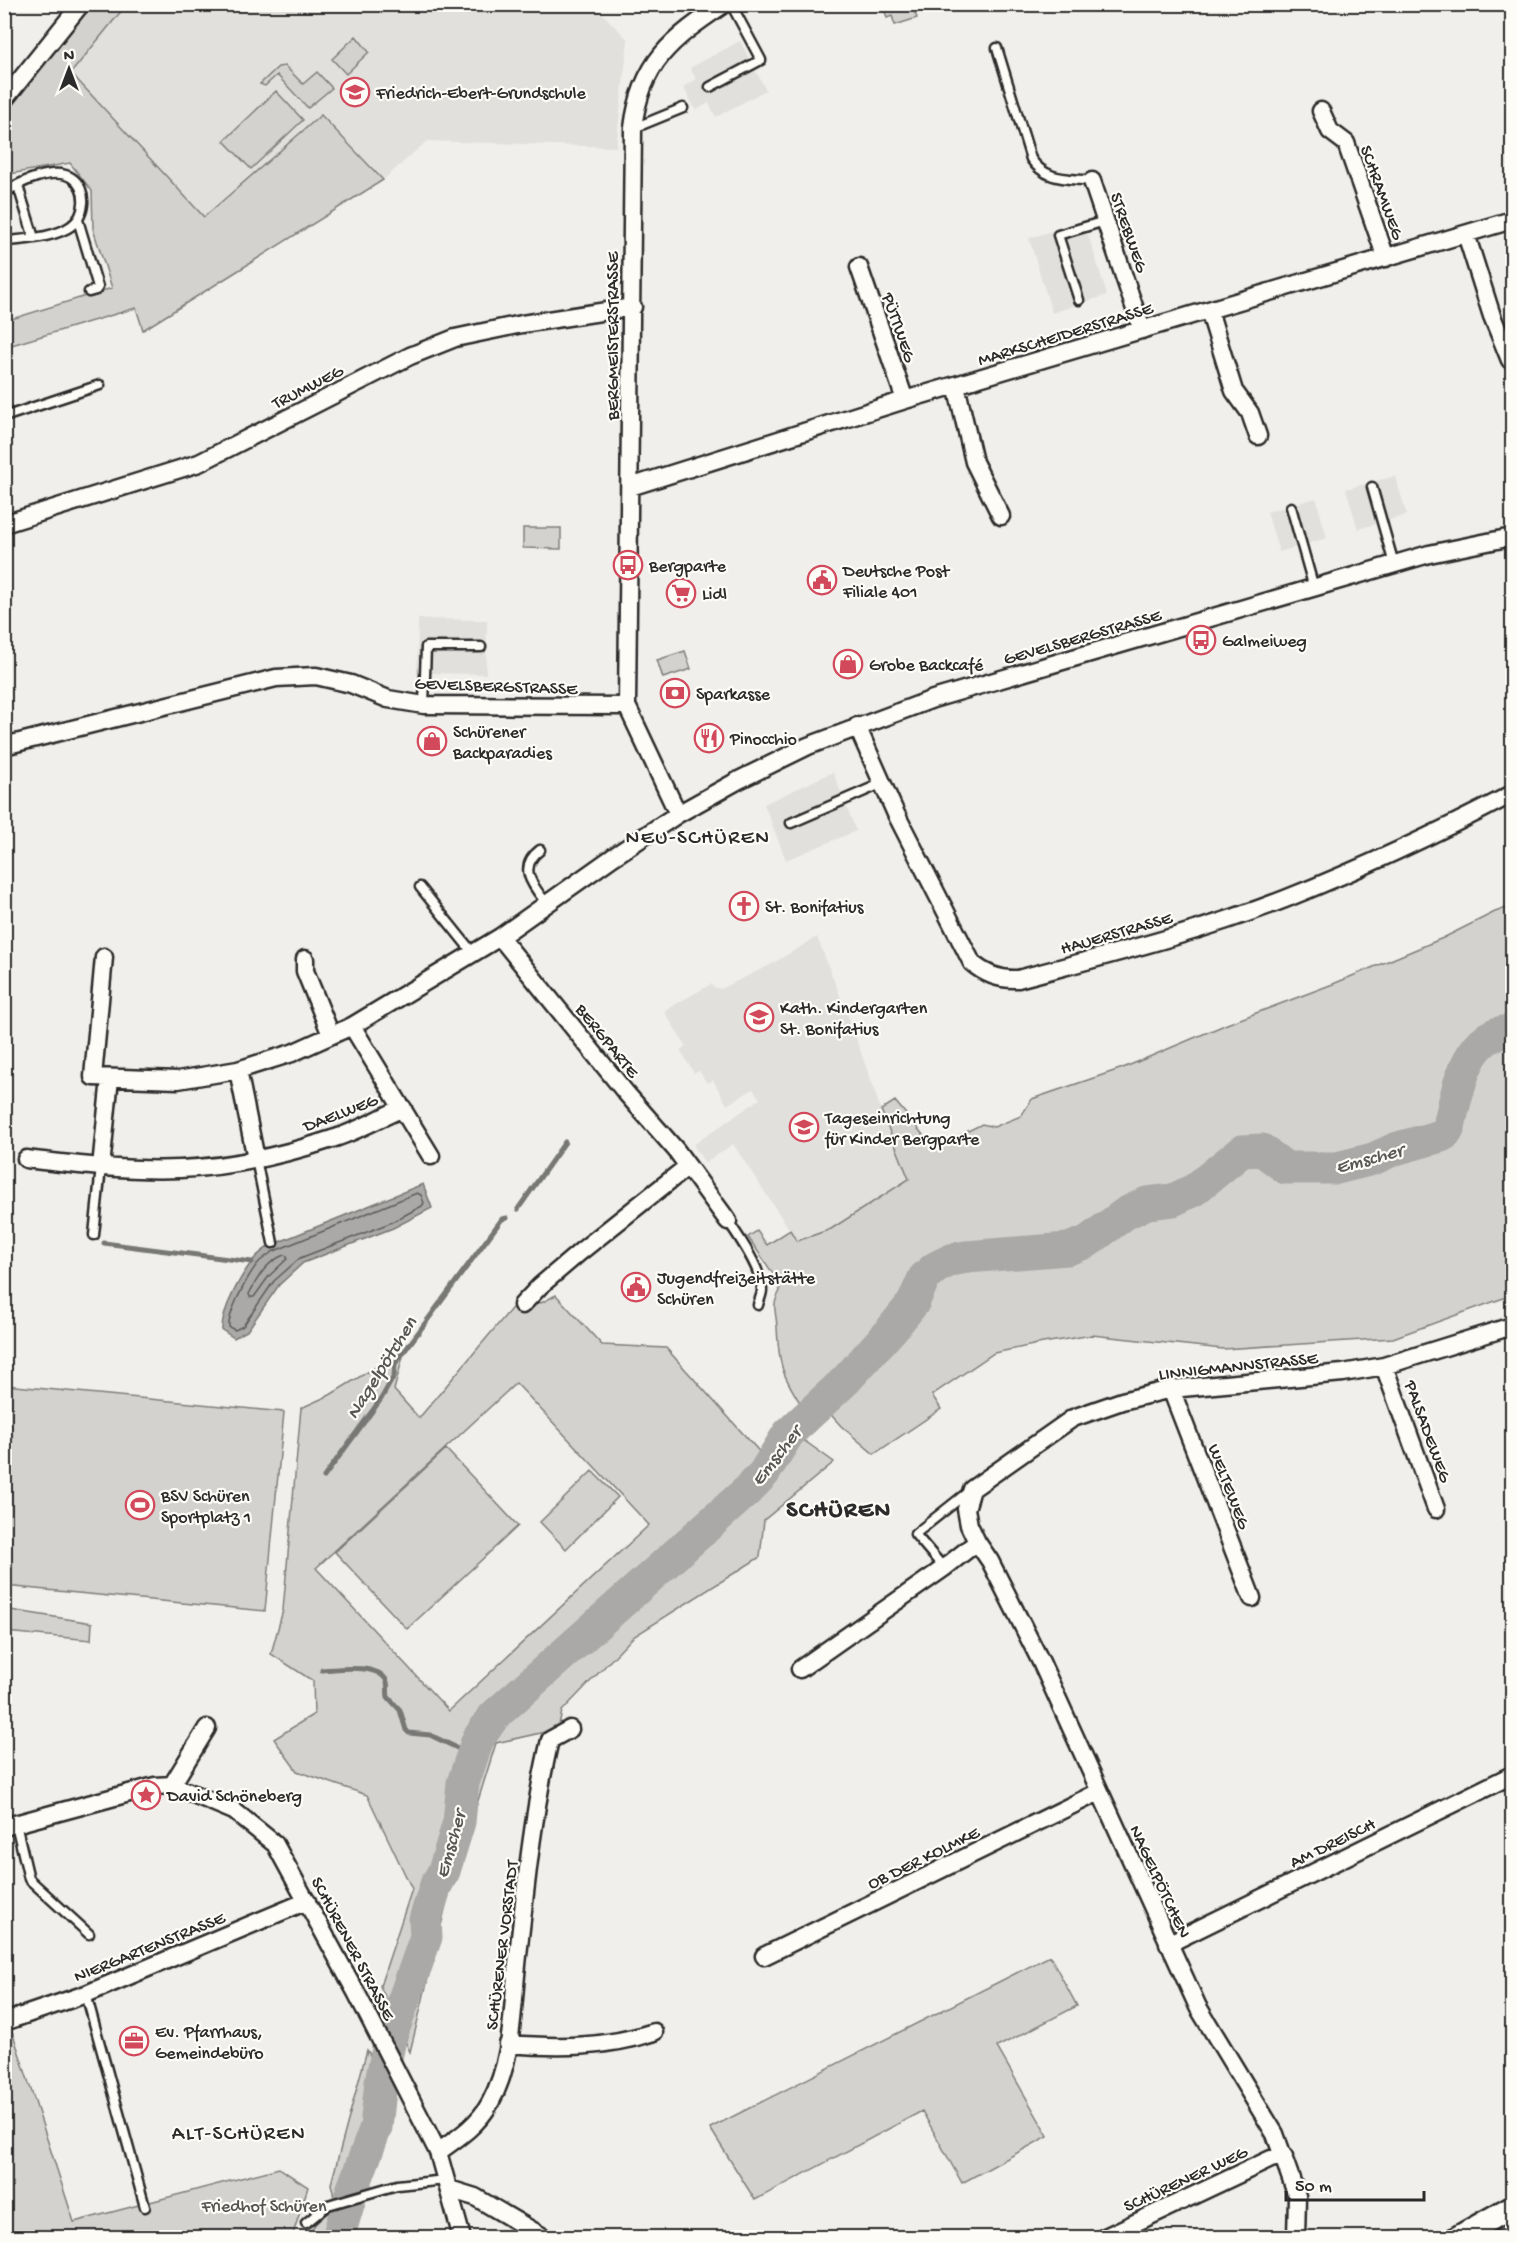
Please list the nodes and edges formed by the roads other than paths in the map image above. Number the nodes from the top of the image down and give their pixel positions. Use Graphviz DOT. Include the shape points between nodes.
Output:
graph roads {
  1 [pos="81,4"];
  2 [pos="724,4"];
  3 [pos="730,4"];
  4 [pos="997,48"];
  5 [pos="710,87"];
  6 [pos="4,100"];
  7 [pos="683,108"];
  8 [pos="1321,111"];
  9 [pos="633,128"];
  10 [pos="1092,181"];
  11 [pos="18,186"];
  12 [pos="4,194"];
  13 [pos="78,220"];
  14 [pos="1512,220"];
  15 [pos="1105,221"];
  16 [pos="1466,234"];
  17 [pos="34,238"];
  18 [pos="4,242"];
  19 [pos="1386,258"];
  20 [pos="859,267"];
  21 [pos="89,292"];
  22 [pos="1079,300"];
  23 [pos="633,308"];
  24 [pos="1209,310"];
  25 [pos="1142,330"];
  26 [pos="1510,360"];
  27 [pos="100,385"];
  28 [pos="956,385"];
  29 [pos="905,400"];
  30 [pos="4,417"];
  31 [pos="1258,436"];
  32 [pos="630,487"];
  33 [pos="1372,487"];
  34 [pos="1291,507"];
  35 [pos="1000,516"];
  36 [pos="4,524"];
  37 [pos="1512,537"];
  38 [pos="1394,564"];
  39 [pos="1314,589"];
  40 [pos="481,647"];
  41 [pos="424,705"];
  42 [pos="627,706"];
  43 [pos="857,726"];
  44 [pos="4,746"];
  45 [pos="883,783"];
  46 [pos="1512,794"];
  47 [pos="678,814"];
  48 [pos="791,823"];
  49 [pos="540,850"];
  50 [pos="420,887"];
  51 [pos="547,904"];
  52 [pos="500,937"];
  53 [pos="473,953"];
  54 [pos="104,957"];
  55 [pos="305,959"];
  56 [pos="352,1026"];
  57 [pos="331,1035"];
  58 [pos="238,1070"];
  59 [pos="110,1078"];
  60 [pos="403,1108"];
  61 [pos="431,1156"];
  62 [pos="26,1159"];
  63 [pos="256,1159"];
  64 [pos="688,1166"];
  65 [pos="101,1167"];
  66 [pos="728,1221"];
  67 [pos="93,1235"];
  68 [pos="273,1243"];
  69 [pos="522,1305"];
  70 [pos="758,1305"];
  71 [pos="1512,1326"];
  72 [pos="1384,1366"];
  73 [pos="1171,1389"];
  74 [pos="972,1489"];
  75 [pos="1436,1509"];
  76 [pos="976,1542"];
  77 [pos="944,1568"];
  78 [pos="1252,1598"];
  79 [pos="800,1669"];
  80 [pos="207,1728"];
  81 [pos="570,1729"];
  82 [pos="1512,1775"];
  83 [pos="172,1785"];
  84 [pos="1099,1792"];
  85 [pos="10,1826"];
  86 [pos="307,1901"];
  87 [pos="89,1935"];
  88 [pos="1168,1944"];
  89 [pos="764,1956"];
  90 [pos="86,1994"];
  91 [pos="4,2022"];
  92 [pos="654,2032"];
  93 [pos="508,2044"];
  94 [pos="438,2152"];
  95 [pos="1284,2156"];
  96 [pos="447,2184"];
  97 [pos="145,2207"];
  98 [pos="1512,2207"];
  99 [pos="306,2223"];
  100 [pos="462,2238"];
  101 [pos="545,2238"];
  102 [pos="1103,2238"];
  103 [pos="1296,2238"];
  104 [pos="1457,2238"];
  1 -- 6 [label="street"];
  2 -- 9 [label="street, BERGMEISTERSTRASSE" via="679,35 660,55 644,83"];
  3 -- 5 [label="lane" via="761,60"];
  4 -- 10 [label="lane" via="1030,159 1037,169 1046,175"];
  7 -- 9 [label="lane"];
  8 -- 19 [label="street, SCHRAMWEG" via="1330,130 1346,143"];
  9 -- 23 [label="street, BERGMEISTERSTRASSE"];
  10 -- 15 [label="street, STREBWEG"];
  11 -- 12 [label="lane"];
  11 -- 13 [label="lane" via="54,173 72,178 82,191 84,202"];
  11 -- 17 [label="lane"];
  13 -- 17 [label="lane" via="70,227"];
  13 -- 21 [label="lane" via="98,286"];
  14 -- 16 [label="street, MARKSCHEIDERSTRASSE"];
  15 -- 22 [label="lane" via="1058,236"];
  15 -- 25 [label="street, STREBWEG"];
  16 -- 19 [label="street, MARKSCHEIDERSTRASSE"];
  16 -- 26 [label="street"];
  17 -- 18 [label="lane"];
  19 -- 24 [label="street, MARKSCHEIDERSTRASSE"];
  20 -- 29 [label="street, PÜTTWEG"];
  23 -- 32 [label="street, BERGMEISTERSTRASSE"];
  23 -- 36 [label="street, TRUMWEG" via="455,338 410,356 199,463"];
  24 -- 25 [label="street, MARKSCHEIDERSTRASSE"];
  24 -- 31 [label="street" via="1234,391 1250,413"];
  25 -- 28 [label="street, MARKSCHEIDERSTRASSE"];
  27 -- 30 [label="lane"];
  28 -- 29 [label="street, MARKSCHEIDERSTRASSE"];
  28 -- 35 [label="street" via="974,462"];
  29 -- 32 [label="street, MARKSCHEIDERSTRASSE"];
  32 -- 42 [label="street, BERGMEISTERSTRASSE"];
  33 -- 38 [label="lane"];
  34 -- 39 [label="lane"];
  37 -- 38 [label="street, GEVELSBERGSTRASSE"];
  38 -- 39 [label="street, GEVELSBERGSTRASSE"];
  39 -- 43 [label="street, GEVELSBERGSTRASSE" via="944,696"];
  40 -- 41 [label="lane" via="426,647"];
  41 -- 42 [label="street, GEVELSBERGSTRASSE"];
  41 -- 44 [label="street, GEVELSBERGSTRASSE" via="388,699 351,684 316,676 276,678"];
  42 -- 47 [label="street"];
  43 -- 45 [label="street, HAUERSTRASSE"];
  43 -- 47 [label="street, GEVELSBERGSTRASSE" via="779,759"];
  45 -- 46 [label="street, HAUERSTRASSE" via="972,963 983,973 1005,980 1096,959 1283,900 1452,826"];
  45 -- 48 [label="lane"];
  47 -- 51 [label="street, GEVELSBERGSTRASSE"];
  49 -- 51 [label="lane" via="527,870"];
  50 -- 53 [label="lane"];
  51 -- 52 [label="street, GEVELSBERGSTRASSE"];
  52 -- 53 [label="street, GEVELSBERGSTRASSE"];
  52 -- 64 [label="street, BERGPARTE"];
  53 -- 56 [label="street"];
  54 -- 59 [label="street" via="93,1077"];
  55 -- 57 [label="street" via="305,971"];
  56 -- 57 [label="street"];
  56 -- 60 [label="street, DAELWEG"];
  57 -- 58 [label="street" via="292,1053"];
  58 -- 59 [label="street" via="178,1080"];
  58 -- 63 [label="street"];
  59 -- 65 [label="street"];
  60 -- 61 [label="street, DAELWEG"];
  60 -- 63 [label="street, DAELWEG" via="333,1139"];
  62 -- 65 [label="street, DAELWEG"];
  63 -- 65 [label="street, DAELWEG" via="182,1169"];
  63 -- 68 [label="lane"];
  64 -- 66 [label="street, BERGPARTE"];
  64 -- 69 [label="street" via="579,1252"];
  65 -- 67 [label="lane"];
  66 -- 70 [label="lane" via="758,1275 762,1291"];
  71 -- 72 [label="street, LINNIGMANNSTRASSE"];
  72 -- 73 [label="street, LINNIGMANNSTRASSE" via="1343,1374"];
  72 -- 75 [label="street, PALSADEWEG"];
  73 -- 74 [label="street, LINNIGMANNSTRASSE" via="1073,1418"];
  73 -- 78 [label="street, WELTEWEG"];
  74 -- 76 [label="street" via="966,1509"];
  74 -- 77 [label="lane" via="915,1533"];
  76 -- 77 [label="street"];
  76 -- 84 [label="street, NAGELPÖTCHEN" via="990,1561 1041,1662"];
  77 -- 79 [label="street"];
  80 -- 83 [label="street"];
  81 -- 93 [label="street, SCHÜRENER VORSTADT" via="550,1740 543,1770"];
  82 -- 88 [label="street, AM DREISCH"];
  83 -- 85 [label="street" via="155,1786"];
  83 -- 86 [label="street, SCHÜRENER STRASSE" via="234,1811 275,1844"];
  84 -- 88 [label="street, NAGELPÖTCHEN"];
  84 -- 89 [label="street, OB DER KOLMKE"];
  85 -- 87 [label="lane" via="29,1879"];
  86 -- 90 [label="street, NIERGARTENSTRASSE"];
  86 -- 94 [label="street, SCHÜRENER STRASSE"];
  88 -- 95 [label="street, NAGELPÖTCHEN" via="1198,2007 1275,2134"];
  90 -- 91 [label="street, NIERGARTENSTRASSE"];
  90 -- 97 [label="lane"];
  92 -- 93 [label="street" via="613,2044 577,2048"];
  93 -- 94 [label="street, SCHÜRENER VORSTADT" via="500,2082 490,2104 473,2127"];
  94 -- 96 [label="street, SCHÜRENER STRASSE"];
  95 -- 102 [label="street, SCHÜRENER WEG"];
  95 -- 103 [label="street, NAGELPÖTCHEN" via="1297,2196"];
  96 -- 99 [label="lane" via="382,2189 328,2205"];
  96 -- 100 [label="street, SCHÜRENER STRASSE"];
  96 -- 101 [label="street"];
  98 -- 104 [label="main road"];
}
